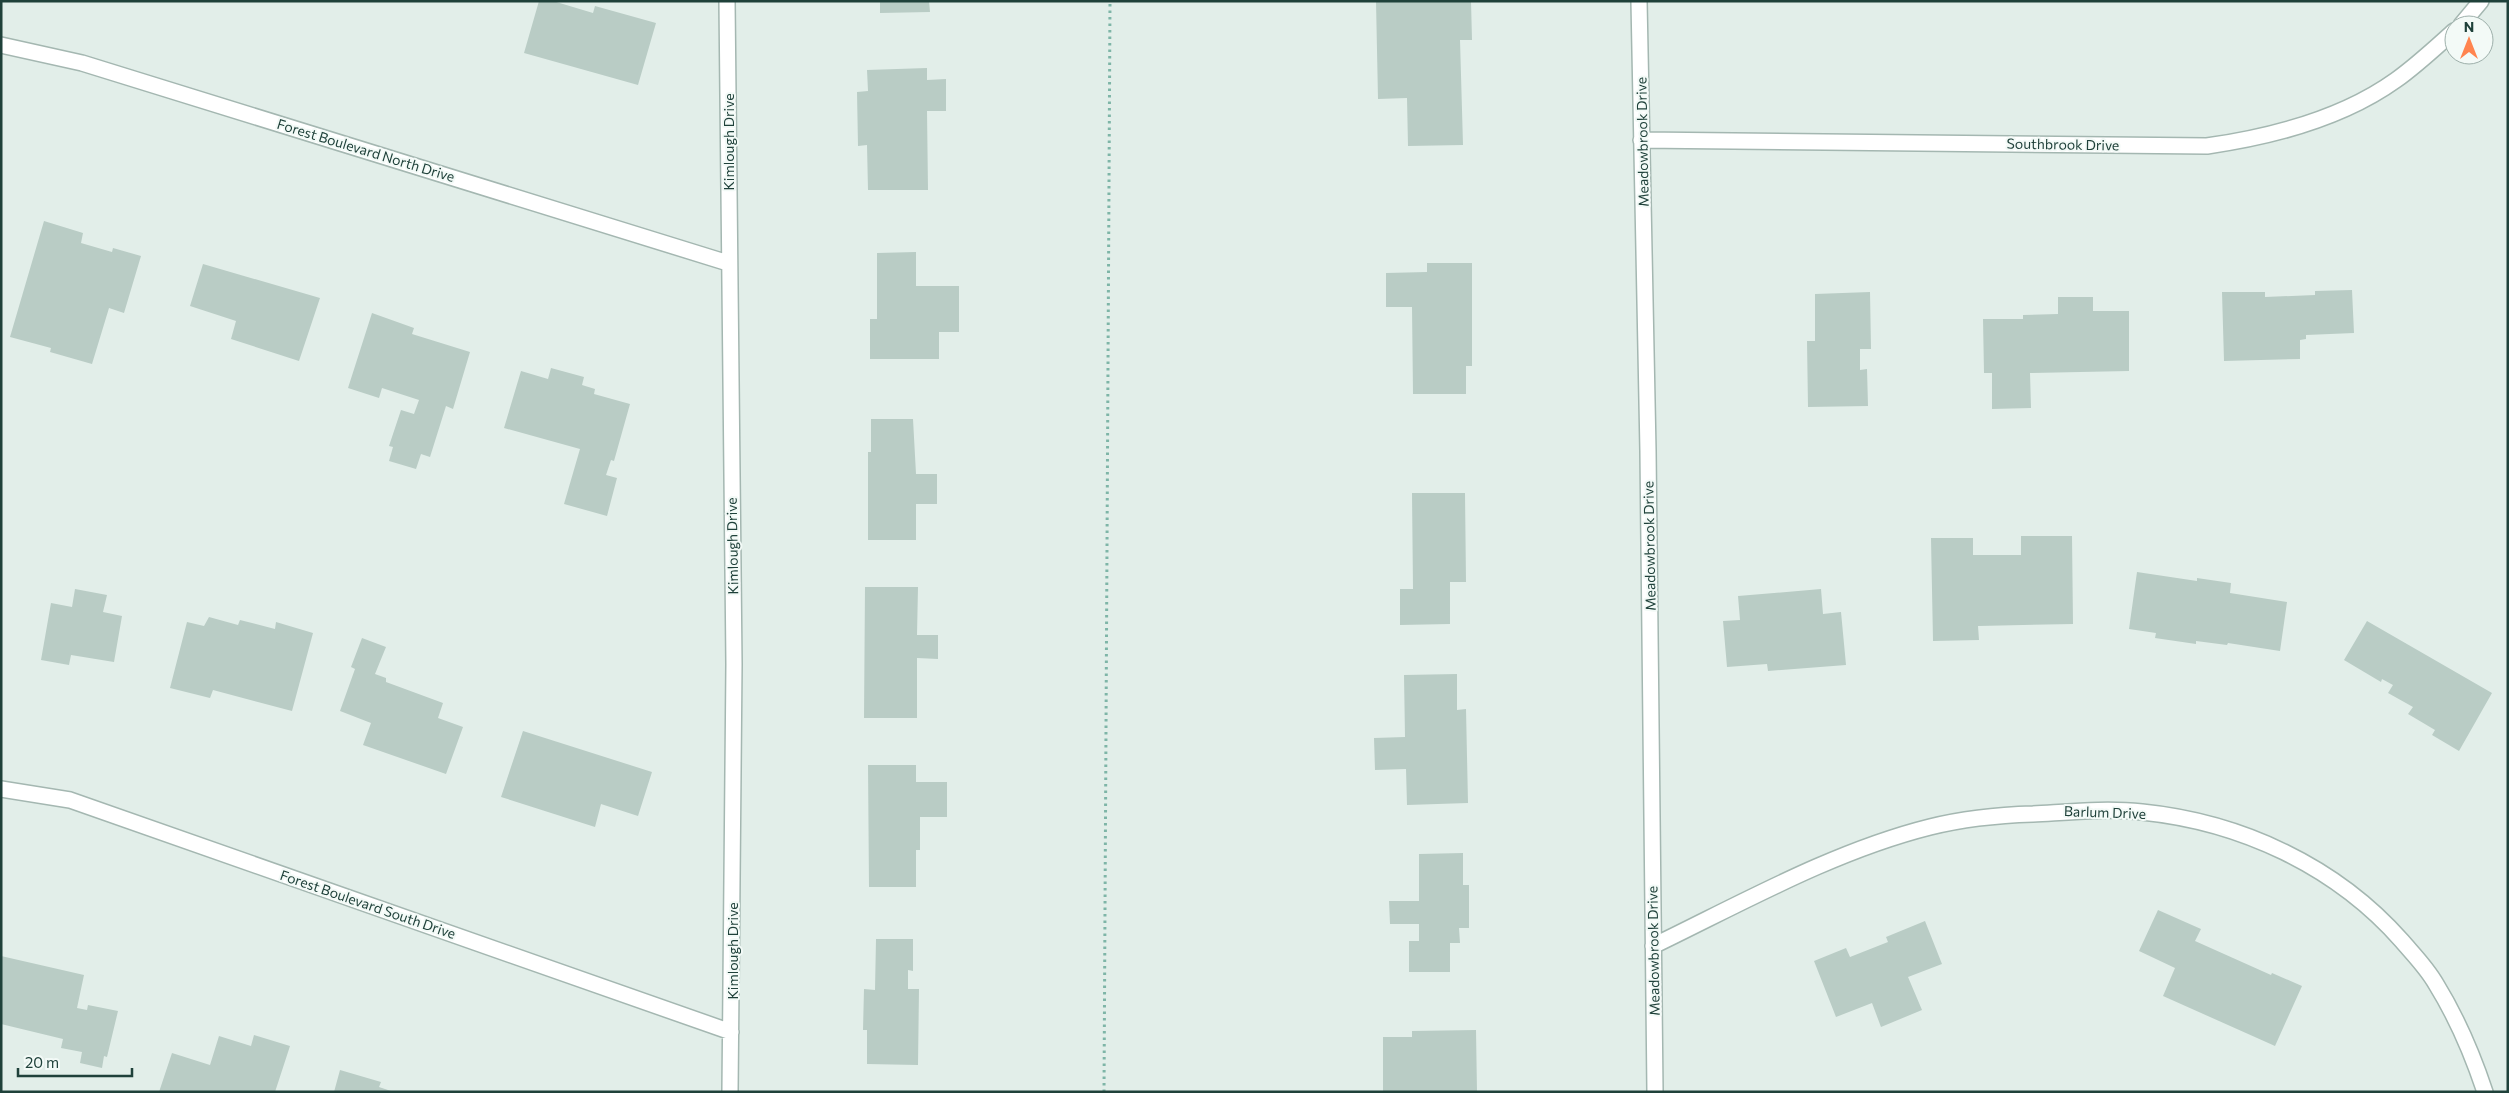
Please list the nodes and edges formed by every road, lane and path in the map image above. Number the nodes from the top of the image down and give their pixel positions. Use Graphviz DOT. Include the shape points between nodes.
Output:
graph roads {
  1 [pos="727,1"];
  2 [pos="1110,1"];
  3 [pos="1639,1"];
  4 [pos="2481,1"];
  5 [pos="2469,15"];
  6 [pos="2444,42"];
  7 [pos="1,45"];
  8 [pos="1642,140"];
  9 [pos="728,263"];
  10 [pos="1,789"];
  11 [pos="1653,946"];
  12 [pos="731,1032"];
  13 [pos="730,1092"];
  14 [pos="1104,1092"];
  15 [pos="1654,1092"];
  16 [pos="2485,1092"];
  1 -- 9 [label="street, Kimlough Drive"];
  2 -- 14 [label="path"];
  3 -- 8 [label="street, Meadowbrook Drive"];
  4 -- 5 [label="street"];
  6 -- 8 [label="street, Southbrook Drive" via="2394,82 2330,115 2261,137 2207,146"];
  7 -- 9 [label="street, Forest Boulevard North Drive" via="82,63"];
  8 -- 11 [label="street, Meadowbrook Drive"];
  9 -- 12 [label="street, Kimlough Drive" via="734,664"];
  10 -- 12 [label="street, Forest Boulevard South Drive" via="70,800"];
  11 -- 15 [label="street, Meadowbrook Drive"];
  11 -- 16 [label="street, Barlum Drive" via="1830,860 1931,827 2053,811 2141,812 2210,824 2277,847 2338,882 2391,928 2436,982 2461,1029"];
  12 -- 13 [label="street, Kimlough Drive"];
}
